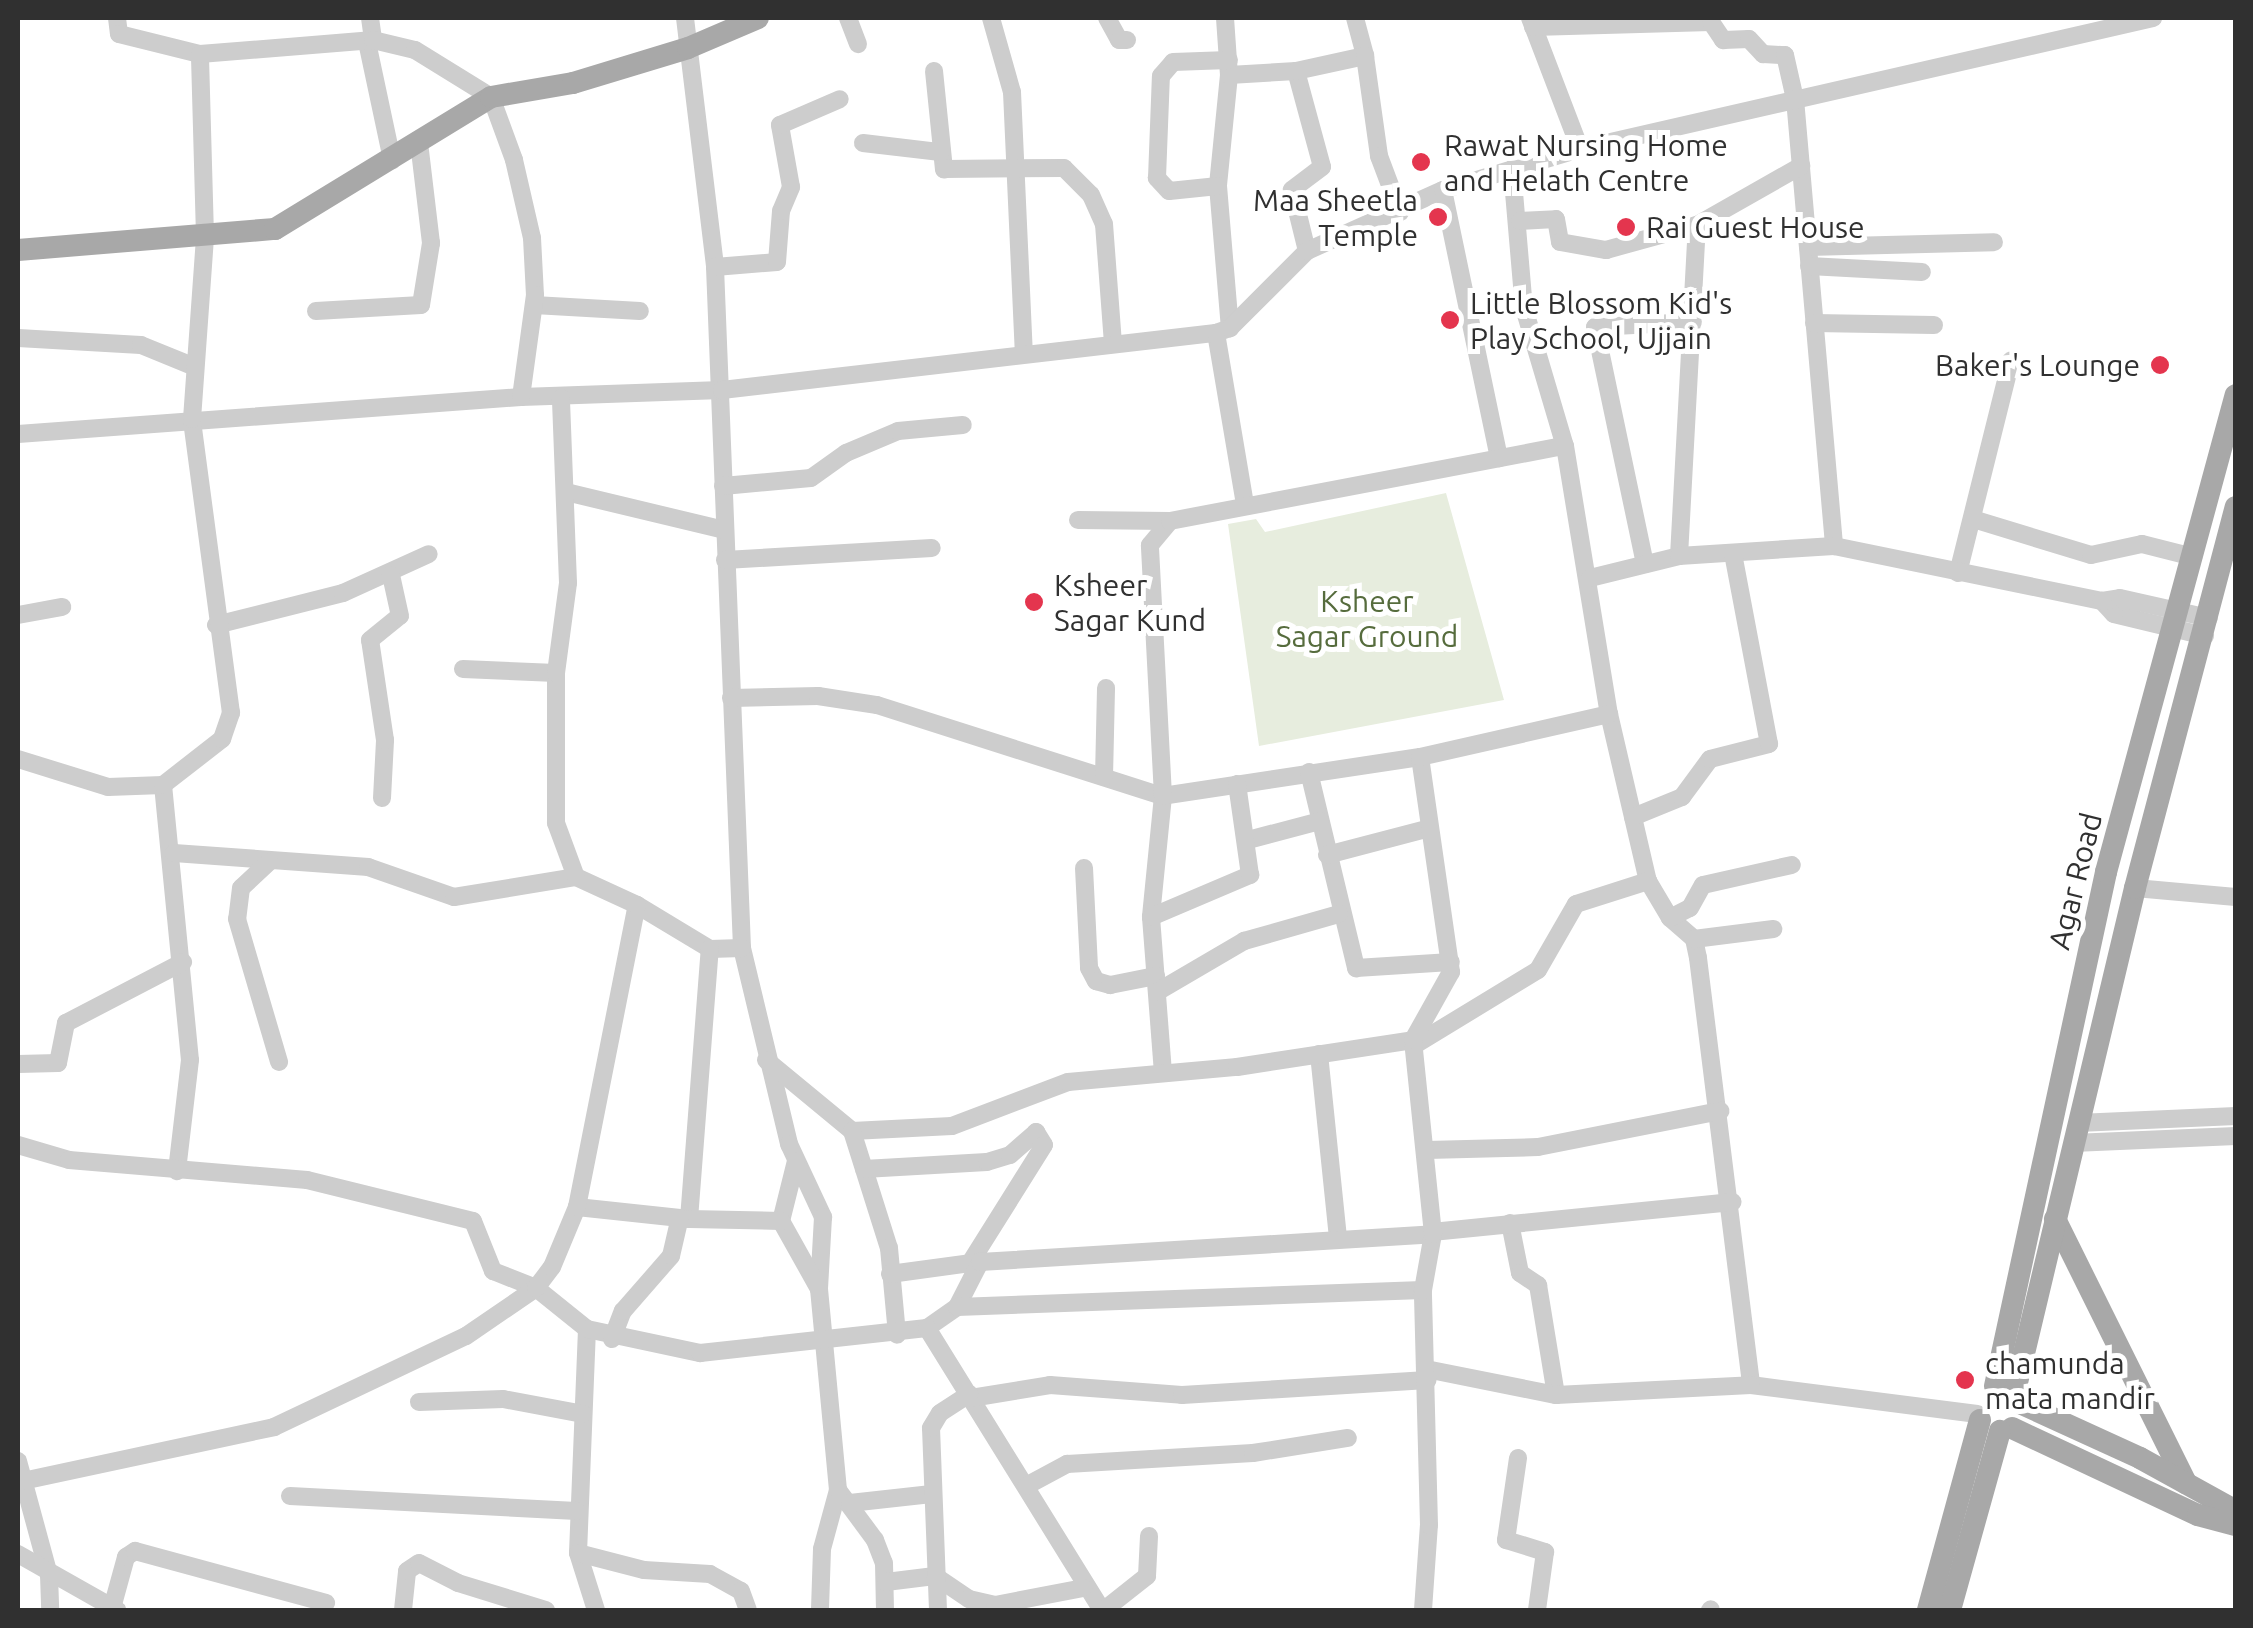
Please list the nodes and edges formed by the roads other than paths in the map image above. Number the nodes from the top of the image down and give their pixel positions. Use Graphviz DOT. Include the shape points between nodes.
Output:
graph roads {
  1 [pos="117,18"];
  2 [pos="370,18"];
  3 [pos="685,18"];
  4 [pos="758,18"];
  5 [pos="848,18"];
  6 [pos="990,18"];
  7 [pos="1108,18"];
  8 [pos="1225,18"];
  9 [pos="1355,18"];
  10 [pos="2153,18"];
  11 [pos="1531,22"];
  12 [pos="1127,40"];
  13 [pos="370,41"];
  14 [pos="858,44"];
  15 [pos="688,48"];
  16 [pos="200,54"];
  17 [pos="1365,56"];
  18 [pos="1229,68"];
  19 [pos="934,71"];
  20 [pos="1296,71"];
  21 [pos="491,97"];
  22 [pos="840,99"];
  23 [pos="1795,99"];
  24 [pos="419,143"];
  25 [pos="862,144"];
  26 [pos="1580,148"];
  27 [pos="940,152"];
  28 [pos="392,160"];
  29 [pos="1801,166"];
  30 [pos="1018,168"];
  31 [pos="1512,169"];
  32 [pos="1218,186"];
  33 [pos="1442,190"];
  34 [pos="1400,212"];
  35 [pos="1520,221"];
  36 [pos="1697,225"];
  37 [pos="205,236"];
  38 [pos="1994,242"];
  39 [pos="18,250"];
  40 [pos="1307,251"];
  41 [pos="1808,257"];
  42 [pos="715,267"];
  43 [pos="1922,272"];
  44 [pos="534,306"];
  45 [pos="316,311"];
  46 [pos="640,311"];
  47 [pos="1693,322"];
  48 [pos="1814,322"];
  49 [pos="1934,325"];
  50 [pos="1223,330"];
  51 [pos="18,338"];
  52 [pos="1112,344"];
  53 [pos="1024,352"];
  54 [pos="2011,361"];
  55 [pos="196,367"];
  56 [pos="722,390"];
  57 [pos="2236,396"];
  58 [pos="521,397"];
  59 [pos="561,398"];
  60 [pos="192,419"];
  61 [pos="963,425"];
  62 [pos="18,434"];
  63 [pos="1565,446"];
  64 [pos="1499,458"];
  65 [pos="724,486"];
  66 [pos="566,492"];
  67 [pos="1246,504"];
  68 [pos="2236,507"];
  69 [pos="1973,519"];
  70 [pos="1078,520"];
  71 [pos="1170,520"];
  72 [pos="724,530"];
  73 [pos="1834,546"];
  74 [pos="932,548"];
  75 [pos="1733,553"];
  76 [pos="429,554"];
  77 [pos="1679,556"];
  78 [pos="2193,558"];
  79 [pos="725,560"];
  80 [pos="1645,564"];
  81 [pos="1958,573"];
  82 [pos="391,575"];
  83 [pos="1590,578"];
  84 [pos="62,607"];
  85 [pos="18,615"];
  86 [pos="2176,621"];
  87 [pos="216,625"];
  88 [pos="2207,627"];
  89 [pos="463,669"];
  90 [pos="556,673"];
  91 [pos="1106,688"];
  92 [pos="731,698"];
  93 [pos="1609,714"];
  94 [pos="1420,758"];
  95 [pos="18,760"];
  96 [pos="1309,772"];
  97 [pos="1104,776"];
  98 [pos="1236,784"];
  99 [pos="163,785"];
  100 [pos="1164,796"];
  101 [pos="382,798"];
  102 [pos="1633,816"];
  103 [pos="1320,821"];
  104 [pos="1430,828"];
  105 [pos="1248,840"];
  106 [pos="174,853"];
  107 [pos="1326,854"];
  108 [pos="270,862"];
  109 [pos="1792,865"];
  110 [pos="1084,868"];
  111 [pos="576,877"];
  112 [pos="1648,881"];
  113 [pos="2135,888"];
  114 [pos="2236,897"];
  115 [pos="637,904"];
  116 [pos="1339,914"];
  117 [pos="1151,917"];
  118 [pos="1670,918"];
  119 [pos="1774,929"];
  120 [pos="1694,940"];
  121 [pos="742,948"];
  122 [pos="710,949"];
  123 [pos="182,962"];
  124 [pos="1451,962"];
  125 [pos="1156,984"];
  126 [pos="1413,1043"];
  127 [pos="1319,1054"];
  128 [pos="764,1059"];
  129 [pos="278,1062"];
  130 [pos="18,1064"];
  131 [pos="1163,1072"];
  132 [pos="1720,1111"];
  133 [pos="2236,1116"];
  134 [pos="852,1131"];
  135 [pos="2076,1133"];
  136 [pos="2236,1136"];
  137 [pos="18,1145"];
  138 [pos="1426,1150"];
  139 [pos="796,1161"];
  140 [pos="864,1170"];
  141 [pos="177,1171"];
  142 [pos="1733,1202"];
  143 [pos="577,1207"];
  144 [pos="684,1218"];
  145 [pos="2054,1219"];
  146 [pos="781,1221"];
  147 [pos="1510,1223"];
  148 [pos="1432,1233"];
  149 [pos="1338,1237"];
  150 [pos="975,1262"];
  151 [pos="890,1274"];
  152 [pos="536,1288"];
  153 [pos="819,1289"];
  154 [pos="1422,1290"];
  155 [pos="957,1308"];
  156 [pos="927,1328"];
  157 [pos="587,1329"];
  158 [pos="897,1334"];
  159 [pos="612,1339"];
  160 [pos="822,1341"];
  161 [pos="1427,1375"];
  162 [pos="1751,1385"];
  163 [pos="2011,1394"];
  164 [pos="1556,1395"];
  165 [pos="970,1396"];
  166 [pos="420,1402"];
  167 [pos="583,1414"];
  168 [pos="1992,1423"];
  169 [pos="1348,1438"];
  170 [pos="1518,1458"];
  171 [pos="18,1461"];
  172 [pos="20,1482"];
  173 [pos="2186,1483"];
  174 [pos="1026,1486"];
  175 [pos="932,1494"];
  176 [pos="290,1496"];
  177 [pos="844,1497"];
  178 [pos="577,1511"];
  179 [pos="2236,1512"];
  180 [pos="2236,1525"];
  181 [pos="1149,1536"];
  182 [pos="18,1554"];
  183 [pos="578,1554"];
  184 [pos="49,1575"];
  185 [pos="935,1576"];
  186 [pos="886,1582"];
  187 [pos="1083,1588"];
  188 [pos="326,1604"];
  189 [pos="115,1609"];
  190 [pos="50,1610"];
  191 [pos="403,1610"];
  192 [pos="546,1610"];
  193 [pos="596,1610"];
  194 [pos="748,1610"];
  195 [pos="820,1610"];
  196 [pos="885,1610"];
  197 [pos="938,1610"];
  198 [pos="1103,1610"];
  199 [pos="1423,1610"];
  200 [pos="1537,1610"];
  201 [pos="1928,1610"];
  202 [pos="1950,1610"];
  1 -- 16 [label="street" via="119,34"];
  2 -- 13 [label="street"];
  3 -- 15 [label="street"];
  4 -- 15 [label="main road"];
  5 -- 14 [label="street"];
  6 -- 30 [label="street" via="1012,92"];
  7 -- 12 [label="street" via="1120,40"];
  8 -- 18 [label="street"];
  9 -- 17 [label="street"];
  10 -- 23 [label="street"];
  11 -- 23 [label="street" via="1714,23 1723,40 1749,39 1763,54 1785,55"];
  11 -- 26 [label="street"];
  13 -- 16 [label="street"];
  13 -- 21 [label="street" via="415,50"];
  13 -- 28 [label="street" via="370,82"];
  15 -- 21 [label="main road" via="573,84"];
  15 -- 42 [label="street"];
  16 -- 37 [label="street"];
  17 -- 20 [label="street"];
  17 -- 34 [label="street" via="1379,156"];
  18 -- 20 [label="street"];
  18 -- 32 [label="street"];
  18 -- 32 [label="street" via="1173,62 1161,76 1162,187"];
  19 -- 27 [label="street"];
  20 -- 40 [label="street" via="1322,167 1292,190"];
  21 -- 24 [label="main road"];
  21 -- 44 [label="street" via="532,238"];
  22 -- 42 [label="street" via="780,125 791,188 777,262"];
  23 -- 26 [label="street"];
  23 -- 29 [label="street"];
  24 -- 28 [label="main road"];
  24 -- 45 [label="street" via="431,243 421,305"];
  25 -- 27 [label="street"];
  26 -- 31 [label="street"];
  27 -- 30 [label="street" via="948,170"];
  28 -- 37 [label="main road" via="275,229"];
  29 -- 36 [label="street"];
  29 -- 41 [label="street"];
  30 -- 52 [label="street" via="1070,170 1096,203 1104,224"];
  30 -- 53 [label="street"];
  31 -- 33 [label="street"];
  31 -- 35 [label="street"];
  32 -- 50 [label="street"];
  33 -- 34 [label="street"];
  33 -- 64 [label="street"];
  34 -- 40 [label="street"];
  35 -- 36 [label="street" via="1556,220 1560,242 1606,250"];
  35 -- 63 [label="street" via="1524,308"];
  36 -- 47 [label="street"];
  37 -- 39 [label="main road"];
  37 -- 55 [label="street"];
  38 -- 41 [label="street"];
  40 -- 50 [label="street"];
  41 -- 43 [label="street"];
  41 -- 48 [label="street"];
  42 -- 56 [label="street"];
  44 -- 46 [label="street"];
  44 -- 58 [label="street"];
  47 -- 77 [label="street"];
  47 -- 80 [label="street" via="1595,326"];
  48 -- 49 [label="street"];
  48 -- 73 [label="street"];
  50 -- 52 [label="street"];
  50 -- 67 [label="street"];
  51 -- 55 [label="street" via="141,344"];
  52 -- 53 [label="street"];
  53 -- 56 [label="street"];
  54 -- 69 [label="street"];
  55 -- 60 [label="street"];
  56 -- 59 [label="street"];
  56 -- 65 [label="street"];
  57 -- 78 [label="main road, Agar Road"];
  58 -- 59 [label="street"];
  58 -- 60 [label="street"];
  59 -- 66 [label="street"];
  60 -- 62 [label="street"];
  60 -- 87 [label="street"];
  61 -- 65 [label="street" via="898,431 846,452 811,478"];
  63 -- 64 [label="street"];
  63 -- 83 [label="street"];
  64 -- 67 [label="street"];
  65 -- 72 [label="street"];
  66 -- 72 [label="street"];
  66 -- 90 [label="street" via="565,632"];
  67 -- 71 [label="street"];
  68 -- 88 [label="main road"];
  69 -- 78 [label="street" via="2092,554 2142,544"];
  69 -- 81 [label="street"];
  70 -- 71 [label="street"];
  71 -- 100 [label="street" via="1150,545"];
  72 -- 79 [label="street"];
  73 -- 75 [label="street"];
  73 -- 81 [label="street"];
  74 -- 79 [label="street"];
  75 -- 77 [label="street"];
  75 -- 102 [label="street" via="1769,744 1710,759 1682,797"];
  76 -- 82 [label="street"];
  77 -- 80 [label="street"];
  78 -- 86 [label="main road, Agar Road"];
  79 -- 92 [label="street"];
  80 -- 83 [label="street"];
  81 -- 86 [label="street" via="2102,601 2114,614"];
  82 -- 87 [label="street"];
  82 -- 101 [label="street" via="400,616 370,640 385,740"];
  83 -- 93 [label="street"];
  84 -- 85 [label="street"];
  86 -- 88 [label="street"];
  86 -- 163 [label="main road, Agar Road" via="2053,1095"];
  87 -- 99 [label="street" via="230,724 222,739"];
  88 -- 113 [label="main road"];
  89 -- 90 [label="street"];
  90 -- 111 [label="street" via="556,823"];
  91 -- 97 [label="street"];
  92 -- 97 [label="street" via="818,696 877,705"];
  92 -- 121 [label="street"];
  93 -- 94 [label="street"];
  93 -- 102 [label="street"];
  94 -- 96 [label="street"];
  94 -- 104 [label="street"];
  95 -- 99 [label="street" via="108,787"];
  96 -- 98 [label="street"];
  96 -- 103 [label="street"];
  97 -- 100 [label="street"];
  98 -- 100 [label="street"];
  98 -- 105 [label="street"];
  99 -- 106 [label="street"];
  100 -- 117 [label="street"];
  102 -- 112 [label="street"];
  103 -- 105 [label="street"];
  103 -- 107 [label="street"];
  104 -- 107 [label="street"];
  104 -- 124 [label="street"];
  105 -- 117 [label="street" via="1250,876"];
  106 -- 108 [label="street"];
  106 -- 123 [label="street"];
  107 -- 116 [label="street"];
  108 -- 111 [label="street" via="368,867 454,897"];
  108 -- 129 [label="street" via="242,888 238,919"];
  109 -- 118 [label="street" via="1703,885 1690,908"];
  110 -- 125 [label="street" via="1089,968 1096,981"];
  111 -- 115 [label="street"];
  112 -- 118 [label="street"];
  112 -- 126 [label="street" via="1576,904 1538,970"];
  113 -- 114 [label="street"];
  113 -- 135 [label="main road"];
  115 -- 122 [label="street"];
  115 -- 143 [label="street"];
  116 -- 124 [label="street" via="1356,968"];
  116 -- 125 [label="street" via="1244,942"];
  117 -- 125 [label="street"];
  118 -- 120 [label="street"];
  119 -- 120 [label="street"];
  120 -- 132 [label="street"];
  121 -- 122 [label="street"];
  121 -- 128 [label="street"];
  122 -- 144 [label="street"];
  123 -- 130 [label="street" via="66,1023 58,1064"];
  123 -- 141 [label="street" via="190,1060"];
  124 -- 126 [label="street"];
  125 -- 131 [label="street"];
  126 -- 127 [label="street"];
  126 -- 138 [label="street"];
  127 -- 131 [label="street"];
  127 -- 149 [label="street"];
  128 -- 134 [label="street"];
  128 -- 139 [label="street"];
  131 -- 134 [label="street" via="1068,1082 952,1126"];
  132 -- 138 [label="street" via="1538,1147"];
  132 -- 142 [label="street"];
  133 -- 135 [label="street"];
  134 -- 140 [label="street"];
  135 -- 136 [label="street"];
  135 -- 145 [label="main road"];
  137 -- 141 [label="street" via="70,1160"];
  138 -- 148 [label="street"];
  139 -- 146 [label="street"];
  139 -- 153 [label="street" via="823,1217"];
  140 -- 150 [label="street" via="987,1162 1010,1155 1036,1132 1044,1145"];
  140 -- 151 [label="street" via="889,1248"];
  141 -- 152 [label="street" via="308,1180 473,1221 493,1271"];
  142 -- 147 [label="street"];
  142 -- 162 [label="street"];
  143 -- 144 [label="street"];
  143 -- 152 [label="street"];
  144 -- 146 [label="street"];
  144 -- 159 [label="street" via="671,1256 623,1311"];
  145 -- 163 [label="main road"];
  145 -- 173 [label="main road"];
  146 -- 153 [label="street"];
  147 -- 148 [label="street"];
  147 -- 164 [label="street" via="1520,1273 1538,1285"];
  148 -- 149 [label="street"];
  148 -- 154 [label="street"];
  149 -- 150 [label="street"];
  150 -- 151 [label="street"];
  150 -- 155 [label="street"];
  151 -- 158 [label="street"];
  152 -- 157 [label="street"];
  152 -- 172 [label="street" via="438,1350 274,1428"];
  153 -- 160 [label="street"];
  154 -- 155 [label="street"];
  154 -- 161 [label="street"];
  155 -- 156 [label="street"];
  156 -- 158 [label="street"];
  156 -- 165 [label="street"];
  157 -- 159 [label="street"];
  157 -- 167 [label="street"];
  158 -- 160 [label="street"];
  159 -- 160 [label="street" via="680,1352"];
  160 -- 177 [label="street"];
  161 -- 164 [label="street"];
  161 -- 165 [label="street" via="1182,1395 1050,1385"];
  161 -- 199 [label="street"];
  162 -- 164 [label="street"];
  162 -- 168 [label="street"];
  163 -- 168 [label="main road, Agar Road"];
  163 -- 168 [label="main road, Agar Road" via="1982,1393"];
  163 -- 173 [label="main road"];
  165 -- 174 [label="street"];
  165 -- 175 [label="street" via="940,1413 930,1428"];
  166 -- 167 [label="street" via="502,1399"];
  167 -- 178 [label="street"];
  168 -- 180 [label="main road" via="2198,1515"];
  168 -- 201 [label="main road"];
  168 -- 202 [label="main road"];
  169 -- 174 [label="street" via="1253,1452 1067,1464"];
  170 -- 200 [label="street" via="1506,1540 1544,1552"];
  171 -- 172 [label="street"];
  172 -- 184 [label="street"];
  173 -- 179 [label="main road"];
  174 -- 187 [label="street"];
  175 -- 177 [label="street"];
  175 -- 185 [label="street"];
  176 -- 178 [label="street"];
  177 -- 186 [label="street" via="875,1540"];
  177 -- 195 [label="street" via="822,1550"];
  178 -- 183 [label="street"];
  181 -- 198 [label="street" via="1146,1576"];
  182 -- 184 [label="street"];
  183 -- 193 [label="street"];
  183 -- 194 [label="street" via="644,1570 710,1574 741,1591"];
  184 -- 189 [label="street"];
  184 -- 190 [label="street"];
  185 -- 186 [label="street"];
  185 -- 187 [label="street" via="970,1600 995,1606"];
  185 -- 197 [label="street"];
  186 -- 196 [label="street"];
  187 -- 198 [label="street"];
  188 -- 189 [label="street" via="135,1551 126,1557"];
  191 -- 192 [label="street" via="407,1571 419,1564 458,1584"];
}
